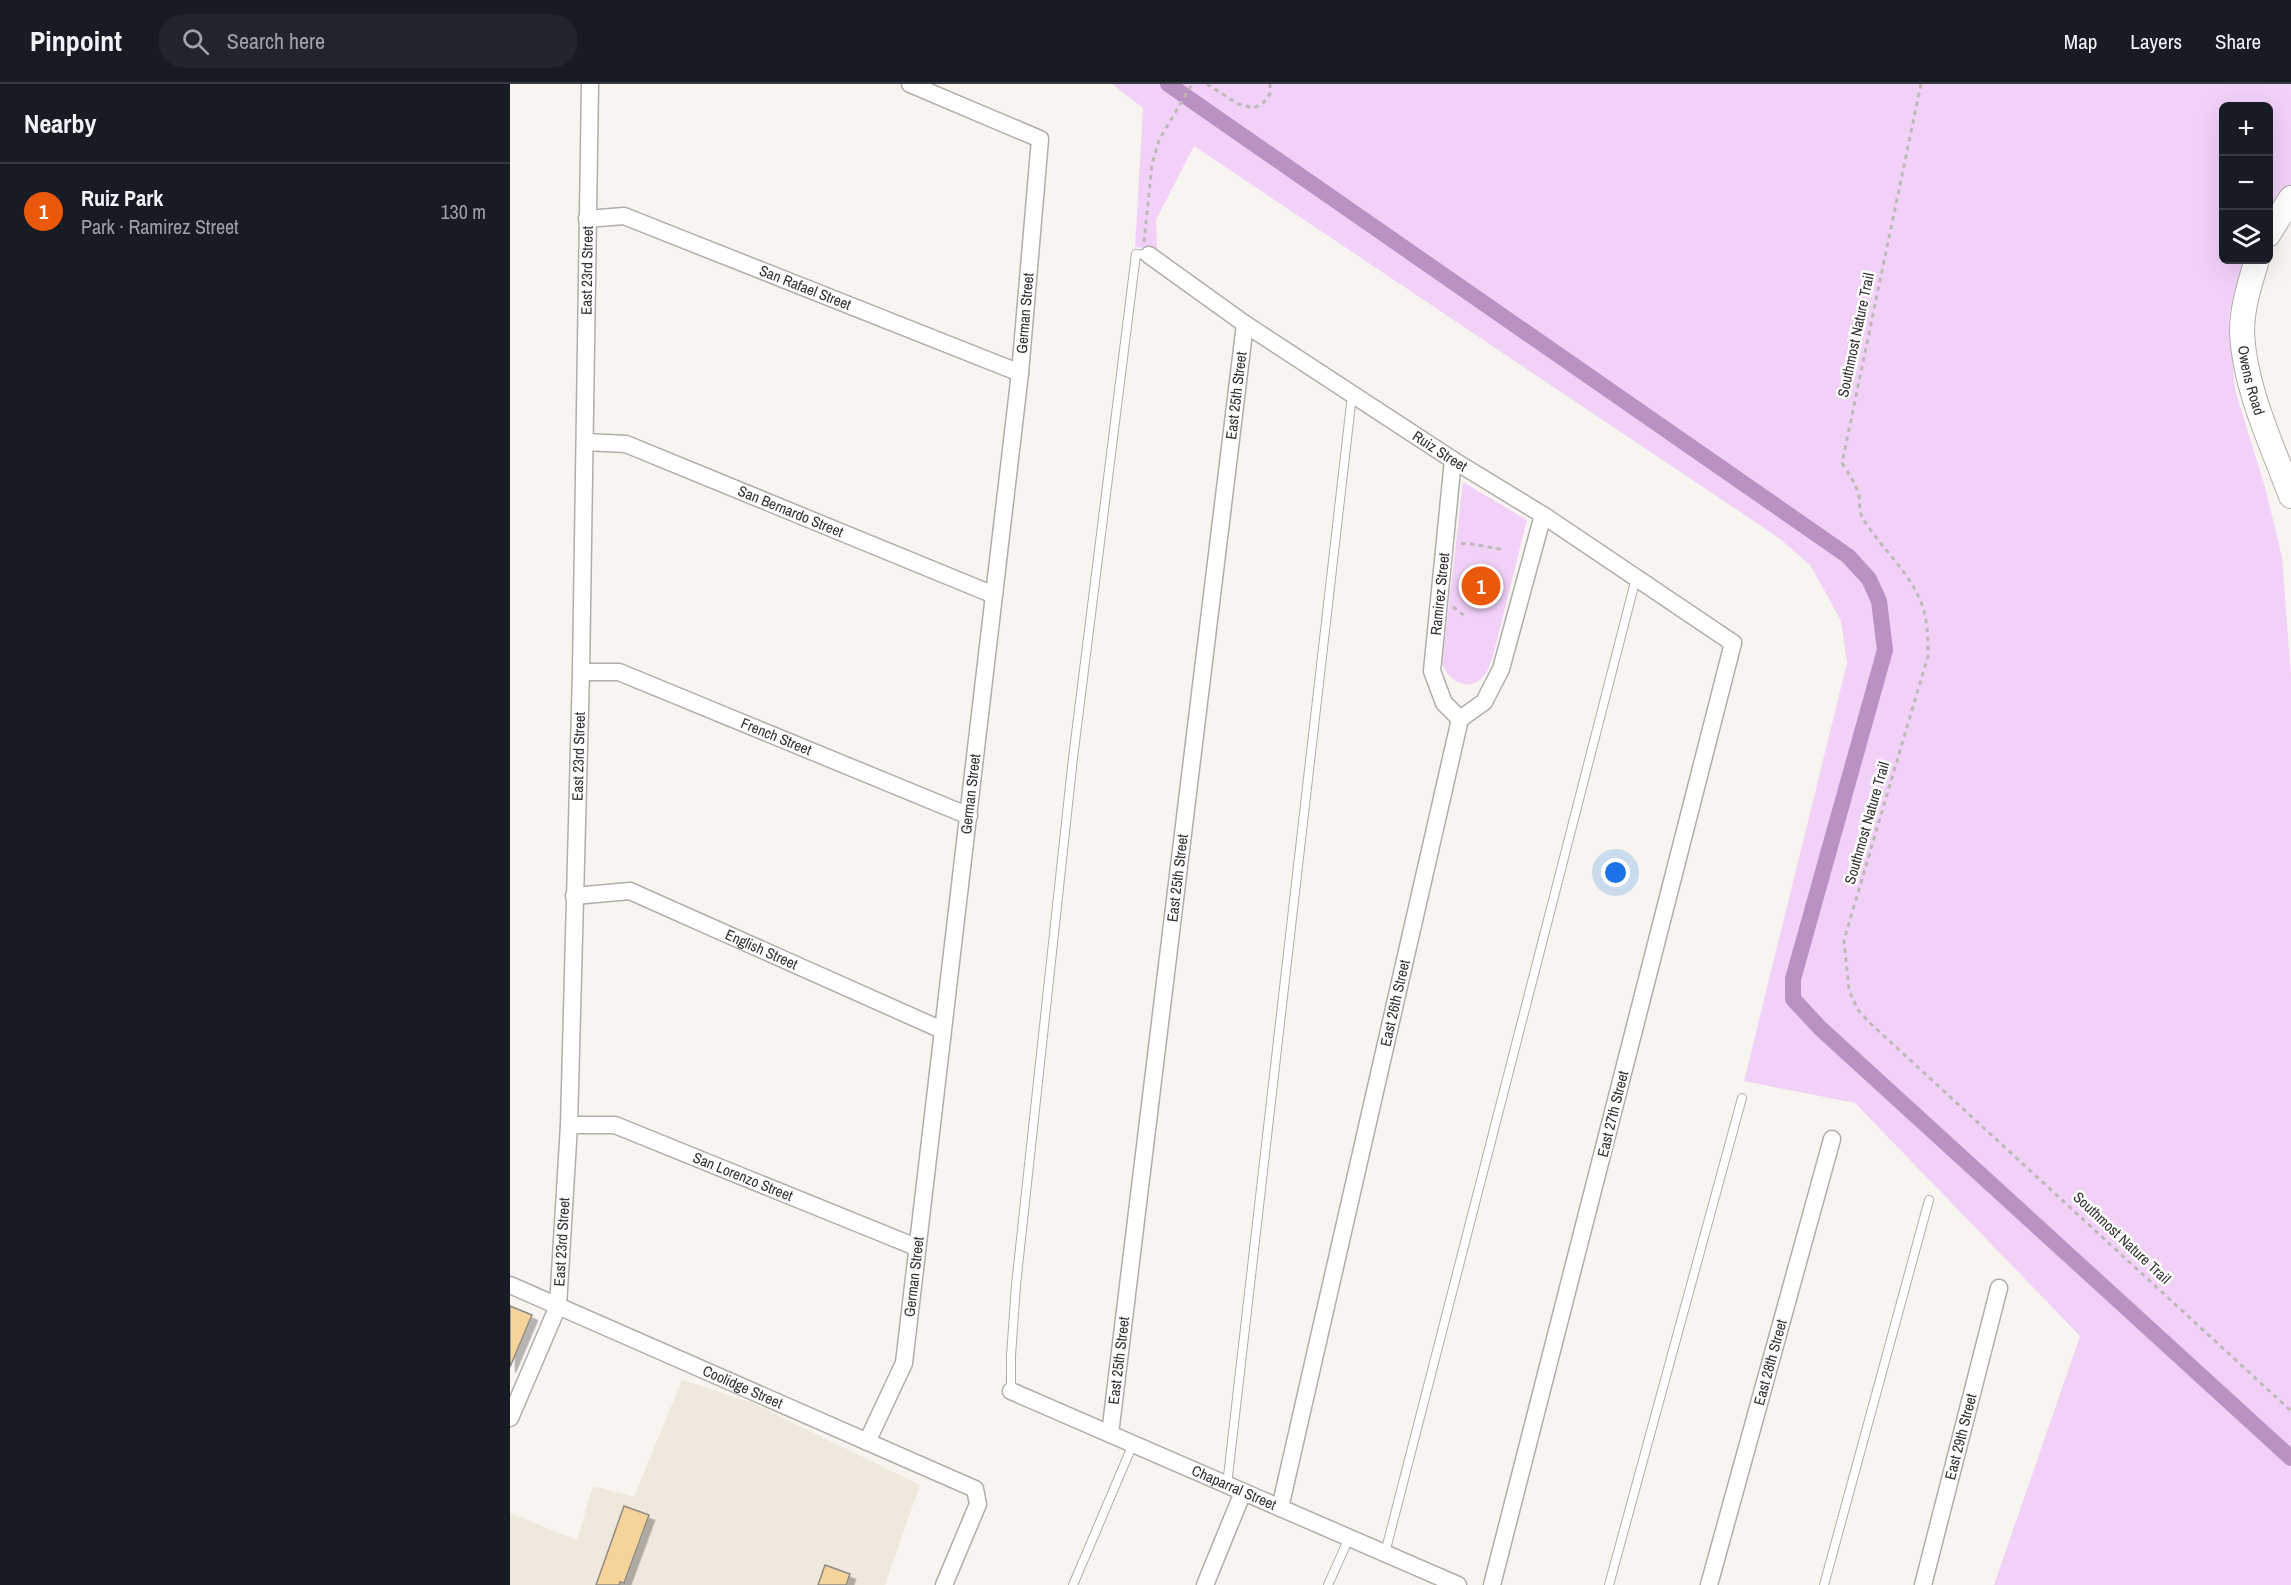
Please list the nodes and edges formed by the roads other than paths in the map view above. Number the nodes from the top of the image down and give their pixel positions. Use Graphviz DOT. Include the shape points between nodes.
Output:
graph roads {
  1 [pos="590,84"];
  2 [pos="910,84"];
  3 [pos="2291,198"];
  4 [pos="587,219"];
  5 [pos="2273,227"];
  6 [pos="1149,255"];
  7 [pos="2256,264"];
  8 [pos="1245,324"];
  9 [pos="1020,373"];
  10 [pos="1352,394"];
  11 [pos="585,442"];
  12 [pos="1453,460"];
  13 [pos="2291,496"];
  14 [pos="1543,515"];
  15 [pos="1636,578"];
  16 [pos="994,595"];
  17 [pos="1733,643"];
  18 [pos="581,672"];
  19 [pos="1460,719"];
  20 [pos="969,816"];
  21 [pos="574,896"];
  22 [pos="942,1030"];
  23 [pos="1743,1098"];
  24 [pos="568,1125"];
  25 [pos="1832,1139"];
  26 [pos="1929,1200"];
  27 [pos="916,1247"];
  28 [pos="510,1285"];
  29 [pos="1999,1288"];
  30 [pos="558,1306"];
  31 [pos="1011,1391"];
  32 [pos="510,1418"];
  33 [pos="1110,1434"];
  34 [pos="867,1442"];
  35 [pos="1133,1444"];
  36 [pos="1227,1485"];
  37 [pos="1243,1492"];
  38 [pos="1280,1508"];
  39 [pos="1349,1538"];
  40 [pos="1385,1553"];
  41 [pos="944,1585"];
  42 [pos="1073,1585"];
  43 [pos="1205,1585"];
  44 [pos="1328,1585"];
  45 [pos="1458,1585"];
  46 [pos="1492,1585"];
  47 [pos="1609,1585"];
  48 [pos="1709,1585"];
  49 [pos="1824,1585"];
  50 [pos="1923,1585"];
  1 -- 4 [label="street, East 23rd Street"];
  2 -- 9 [label="street, German Street" via="1041,139"];
  3 -- 5 [label="street"];
  4 -- 9 [label="street, San Rafael Street" via="624,216"];
  4 -- 11 [label="street, East 23rd Street"];
  6 -- 8 [label="street, Ruiz Street"];
  6 -- 31 [label="lane" via="1136,254 1073,758 1016,1285"];
  7 -- 13 [label="street, Owens Road" via="2242,331 2247,373"];
  8 -- 10 [label="street, Ruiz Street"];
  8 -- 33 [label="street, East 25th Street"];
  9 -- 16 [label="street, German Street"];
  10 -- 12 [label="street, Ruiz Street"];
  10 -- 36 [label="lane"];
  11 -- 16 [label="street, San Bernardo Street" via="626,444"];
  11 -- 18 [label="street, East 23rd Street"];
  12 -- 14 [label="street, Ruiz Street"];
  12 -- 19 [label="street, Ramirez Street" via="1432,671 1444,703"];
  14 -- 15 [label="street, Ruiz Street"];
  14 -- 19 [label="street" via="1502,669 1484,702"];
  15 -- 17 [label="street, Ruiz Street"];
  15 -- 40 [label="lane"];
  16 -- 20 [label="street, German Street"];
  17 -- 46 [label="street, East 27th Street"];
  18 -- 20 [label="street, French Street" via="620,672"];
  18 -- 21 [label="street, East 23rd Street"];
  19 -- 38 [label="street, East 26th Street"];
  20 -- 22 [label="street, German Street"];
  21 -- 22 [label="street, English Street" via="630,891"];
  21 -- 24 [label="street, East 23rd Street"];
  22 -- 27 [label="street, German Street"];
  23 -- 47 [label="lane"];
  24 -- 27 [label="street, San Lorenzo Street" via="615,1125"];
  24 -- 30 [label="street, East 23rd Street"];
  25 -- 48 [label="street, East 28th Street"];
  26 -- 49 [label="lane"];
  27 -- 34 [label="street, German Street" via="904,1363"];
  28 -- 30 [label="street, Coolidge Street"];
  29 -- 50 [label="street, East 29th Street"];
  30 -- 32 [label="street, East 23rd Street"];
  30 -- 34 [label="street, Coolidge Street"];
  31 -- 33 [label="street, Chaparral Street"];
  33 -- 35 [label="street, Chaparral Street"];
  34 -- 41 [label="street, Coolidge Street" via="975,1488 978,1503"];
  35 -- 36 [label="street, Chaparral Street"];
  35 -- 42 [label="lane"];
  36 -- 37 [label="street, Chaparral Street"];
  37 -- 38 [label="street, Chaparral Street"];
  37 -- 43 [label="street"];
  38 -- 39 [label="street, Chaparral Street"];
  39 -- 40 [label="street, Chaparral Street"];
  39 -- 44 [label="lane"];
  40 -- 45 [label="street, Chaparral Street"];
}
